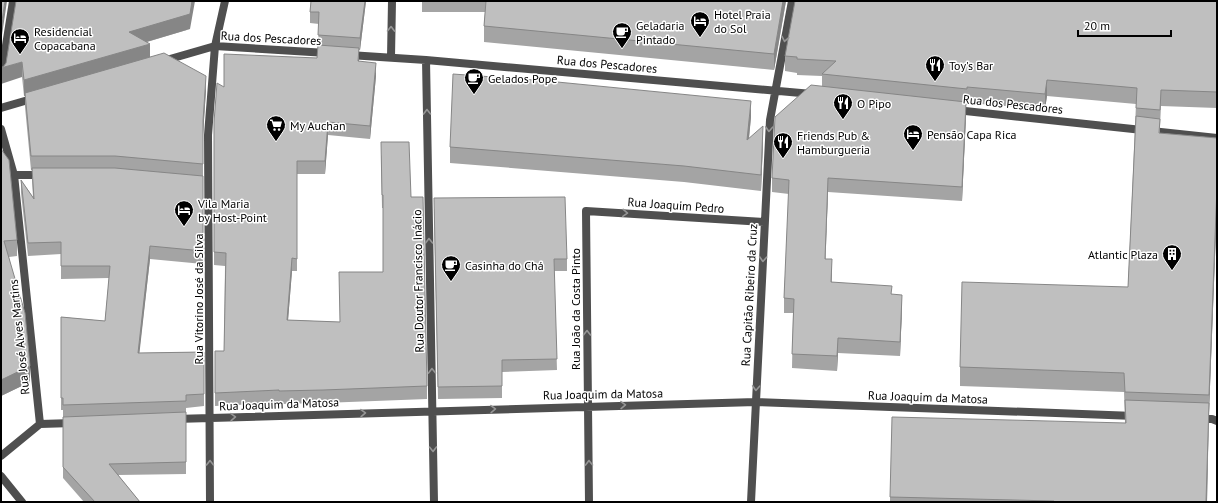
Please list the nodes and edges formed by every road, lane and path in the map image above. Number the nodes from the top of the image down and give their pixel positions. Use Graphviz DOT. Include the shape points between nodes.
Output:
graph roads {
  1 [pos="13,1"];
  2 [pos="225,1"];
  3 [pos="392,1"];
  4 [pos="792,1"];
  5 [pos="215,46"];
  6 [pos="391,57"];
  7 [pos="426,60"];
  8 [pos="154,64"];
  9 [pos="1,77"];
  10 [pos="775,90"];
  11 [pos="47,95"];
  12 [pos="822,95"];
  13 [pos="1,108"];
  14 [pos="949,109"];
  15 [pos="1,129"];
  16 [pos="1217,138"];
  17 [pos="14,175"];
  18 [pos="53,175"];
  19 [pos="586,211"];
  20 [pos="764,222"];
  21 [pos="756,402"];
  22 [pos="588,406"];
  23 [pos="432,410"];
  24 [pos="1142,416"];
  25 [pos="210,418"];
  26 [pos="1189,418"];
  27 [pos="164,420"];
  28 [pos="1217,421"];
  29 [pos="79,422"];
  30 [pos="40,424"];
  31 [pos="1,456"];
  32 [pos="1,476"];
  33 [pos="22,502"];
  34 [pos="210,502"];
  35 [pos="434,502"];
  36 [pos="589,502"];
  37 [pos="751,502"];
  1 -- 9 [label="street"];
  2 -- 5 [label="street, Rua Vitorino José da Silva"];
  6 -- 3 [label="street, one-way"];
  4 -- 10 [label="street, Rua Capitão Ribeiro da Cruz, one-way"];
  5 -- 6 [label="street, Rua dos Pescadores"];
  5 -- 8 [label="street, Rua dos Pescadores"];
  5 -- 25 [label="street, Rua Vitorino José da Silva" via="205,184"];
  6 -- 7 [label="street, Rua dos Pescadores"];
  7 -- 10 [label="street, Rua dos Pescadores"];
  23 -- 7 [label="street, Rua Doutor Francisco Inácio, one-way"];
  10 -- 12 [label="street, Rua dos Pescadores"];
  10 -- 20 [label="street, Rua Capitão Ribeiro da Cruz, one-way" via="770,120"];
  11 -- 13 [label="street"];
  14 -- 16 [label="street, Rua dos Pescadores"];
  15 -- 17 [label="street, Rua José Alves Martins"];
  17 -- 18 [label="street"];
  17 -- 30 [label="street, Rua José Alves Martins"];
  19 -- 20 [label="street, Rua Joaquim Pedro, one-way"];
  22 -- 19 [label="street, Rua João da Costa Pinto, one-way"];
  20 -- 21 [label="street, Rua Capitão Ribeiro da Cruz, one-way"];
  22 -- 21 [label="street, Rua Joaquim da Matosa, one-way"];
  21 -- 24 [label="street, Rua Joaquim da Matosa"];
  21 -- 37 [label="street, Rua Capitão Ribeiro da Cruz"];
  23 -- 22 [label="street, Rua Joaquim da Matosa, one-way"];
  36 -- 22 [label="street, Rua João da Costa Pinto, one-way"];
  25 -- 23 [label="street, Rua Joaquim da Matosa, one-way"];
  23 -- 35 [label="street, Rua Doutor Francisco Inácio, one-way"];
  25 -- 27 [label="street, Rua Joaquim da Matosa"];
  34 -- 25 [label="street, Rua Vitorino José da Silva, one-way"];
  26 -- 28 [label="street"];
  29 -- 30 [label="street"];
  30 -- 31 [label="street"];
  32 -- 33 [label="street"];
}
